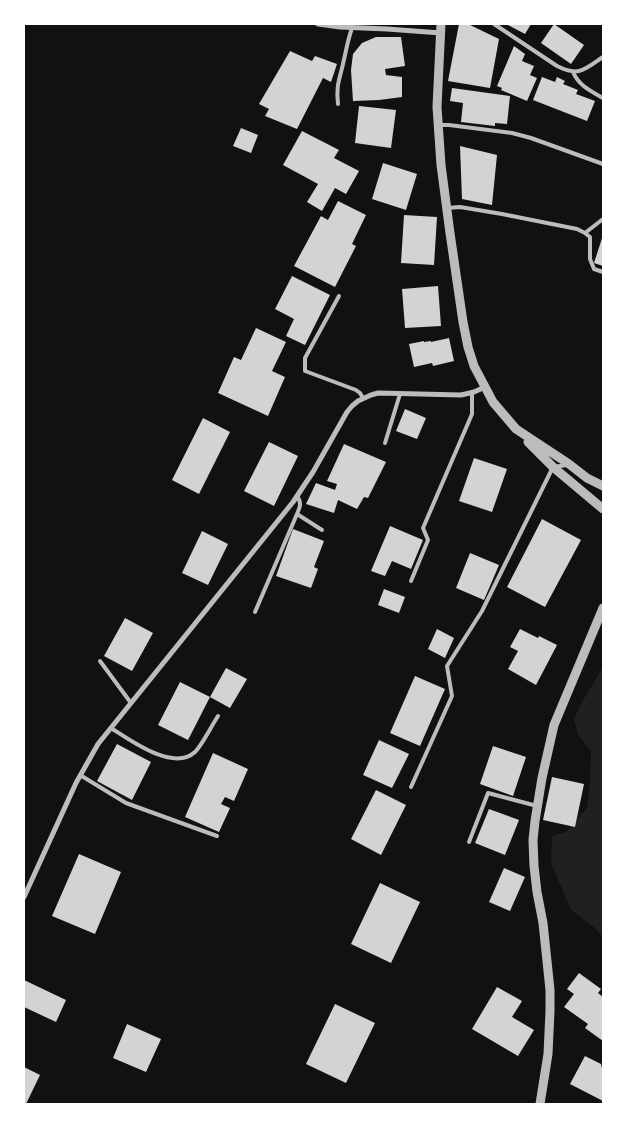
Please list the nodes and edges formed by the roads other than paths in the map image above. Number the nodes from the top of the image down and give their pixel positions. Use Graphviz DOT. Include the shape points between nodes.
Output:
graph roads {
  1 [pos="318,24"];
  2 [pos="494,24"];
  3 [pos="352,28"];
  4 [pos="441,28"];
  5 [pos="603,58"];
  6 [pos="573,72"];
  7 [pos="603,98"];
  8 [pos="338,104"];
  9 [pos="438,125"];
  10 [pos="603,164"];
  11 [pos="447,208"];
  12 [pos="603,219"];
  13 [pos="585,233"];
  14 [pos="603,272"];
  15 [pos="339,296"];
  16 [pos="485,388"];
  17 [pos="472,393"];
  18 [pos="400,394"];
  19 [pos="363,398"];
  20 [pos="516,429"];
  21 [pos="385,443"];
  22 [pos="569,464"];
  23 [pos="553,467"];
  24 [pos="603,486"];
  25 [pos="297,496"];
  26 [pos="603,509"];
  27 [pos="297,514"];
  28 [pos="322,530"];
  29 [pos="411,581"];
  30 [pos="603,608"];
  31 [pos="255,612"];
  32 [pos="100,661"];
  33 [pos="131,703"];
  34 [pos="218,716"];
  35 [pos="110,728"];
  36 [pos="80,775"];
  37 [pos="411,787"];
  38 [pos="537,806"];
  39 [pos="217,836"];
  40 [pos="470,842"];
  41 [pos="24,897"];
  42 [pos="540,1104"];
  1 -- 3 [label="street"];
  2 -- 6 [label="lane" via="557,66"];
  3 -- 4 [label="street"];
  3 -- 8 [label="lane" via="338,83"];
  4 -- 9 [label="street"];
  5 -- 6 [label="lane" via="584,70"];
  6 -- 7 [label="lane" via="589,91"];
  9 -- 10 [label="lane" via="512,133"];
  9 -- 11 [label="street"];
  11 -- 13 [label="lane" via="502,214"];
  11 -- 16 [label="street" via="468,347"];
  12 -- 13 [label="lane"];
  13 -- 14 [label="lane" via="590,236 590,259 594,269"];
  15 -- 19 [label="lane" via="305,358 305,370 356,390"];
  16 -- 17 [label="street"];
  16 -- 20 [label="street"];
  17 -- 18 [label="street"];
  17 -- 29 [label="lane" via="472,414 423,528 428,540"];
  18 -- 19 [label="street" via="378,393"];
  18 -- 21 [label="lane"];
  19 -- 25 [label="street" via="347,412"];
  20 -- 22 [label="street"];
  20 -- 23 [label="street"];
  22 -- 23 [label="lane"];
  22 -- 24 [label="street"];
  23 -- 26 [label="street"];
  23 -- 37 [label="lane" via="482,611 447,666 452,696"];
  25 -- 27 [label="lane" via="301,504"];
  25 -- 33 [label="street"];
  27 -- 28 [label="lane"];
  27 -- 31 [label="lane"];
  30 -- 38 [label="street" via="554,725"];
  32 -- 33 [label="lane"];
  33 -- 35 [label="street"];
  34 -- 35 [label="lane" via="196,751 179,758 159,755"];
  35 -- 36 [label="street"];
  36 -- 39 [label="lane" via="126,803"];
  36 -- 41 [label="street"];
  38 -- 40 [label="lane" via="488,793"];
  38 -- 42 [label="street" via="534,866 550,999 548,1054"];
}
